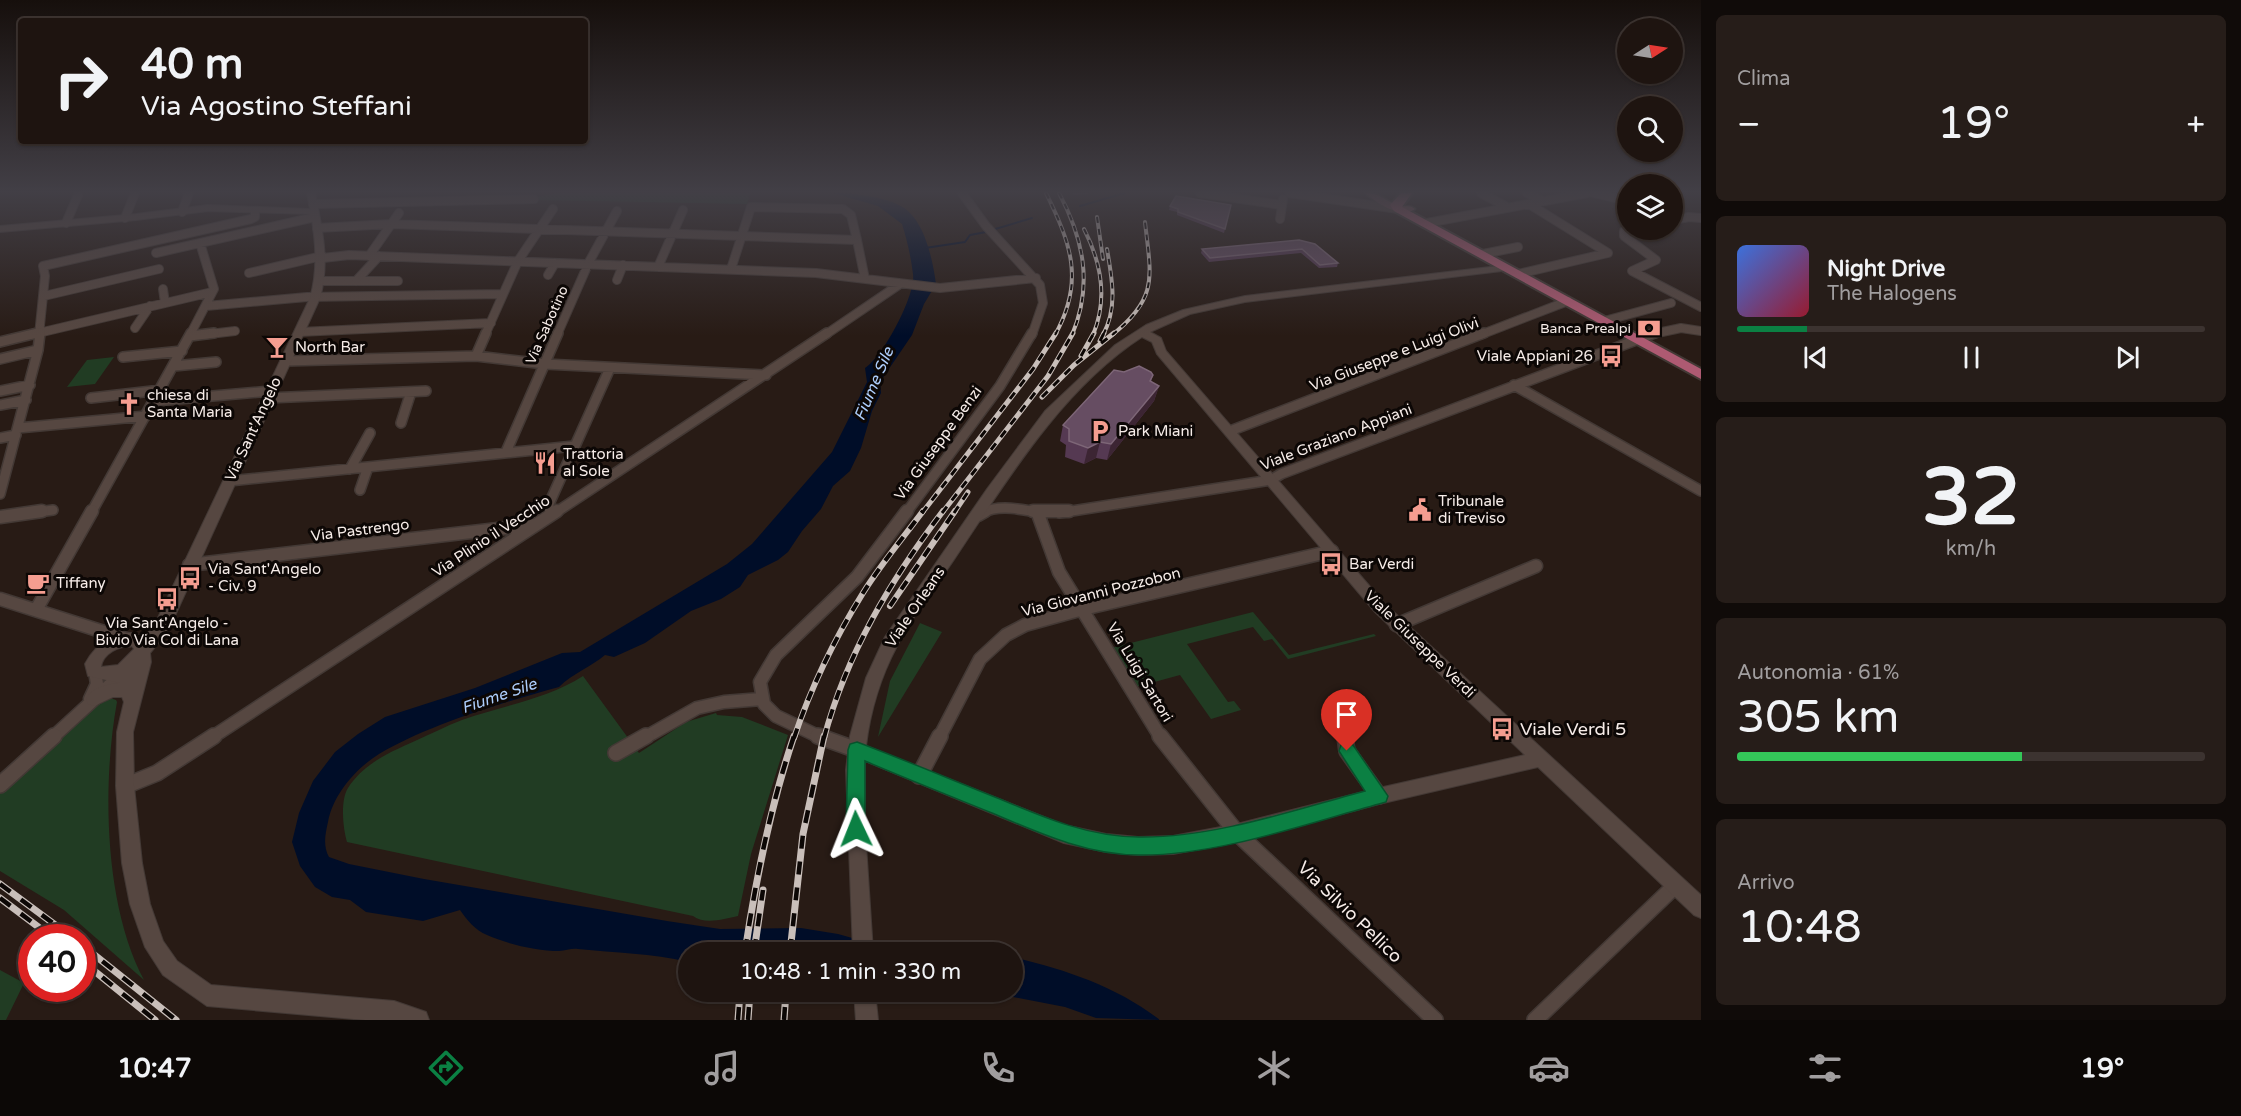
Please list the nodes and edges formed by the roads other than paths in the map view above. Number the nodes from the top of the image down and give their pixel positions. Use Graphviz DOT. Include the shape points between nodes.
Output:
graph roads {
  1 [pos="857,240"];
  2 [pos="155,241"];
  3 [pos="209,241"];
  4 [pos="319,241"];
  5 [pos="380,241"];
  6 [pos="531,241"];
  7 [pos="600,241"];
  8 [pos="669,241"];
  9 [pos="740,241"];
  10 [pos="1000,241"];
  11 [pos="1458,241"];
  12 [pos="1588,241"];
  13 [pos="1630,241"];
  14 [pos="200,243"];
  15 [pos="1518,247"];
  16 [pos="156,253"];
  17 [pos="1483,255"];
  18 [pos="369,256"];
  19 [pos="379,256"];
  20 [pos="322,257"];
  21 [pos="518,261"];
  22 [pos="555,263"];
  23 [pos="589,264"];
  24 [pos="623,266"];
  25 [pos="658,267"];
  26 [pos="159,269"];
  27 [pos="731,269"];
  28 [pos="1513,271"];
  29 [pos="249,273"];
  30 [pos="548,274"];
  31 [pos="1036,278"];
  32 [pos="865,279"];
  33 [pos="320,280"];
  34 [pos="616,280"];
  35 [pos="356,281"];
  36 [pos="398,281"];
  37 [pos="904,285"];
  38 [pos="163,289"];
  39 [pos="212,292"];
  40 [pos="503,294"];
  41 [pos="44,296"];
  42 [pos="315,298"];
  43 [pos="1568,301"];
  44 [pos="165,303"];
  45 [pos="1671,303"];
  46 [pos="150,306"];
  47 [pos="206,306"];
  48 [pos="1701,307"];
  49 [pos="1604,321"];
  50 [pos="491,323"];
  51 [pos="135,328"];
  52 [pos="235,331"];
  53 [pos="1701,331"];
  54 [pos="41,332"];
  55 [pos="299,332"];
  56 [pos="1142,332"];
  57 [pos="190,336"];
  58 [pos="1638,340"];
  59 [pos="0,342"];
  60 [pos="38,350"];
  61 [pos="182,351"];
  62 [pos="476,356"];
  63 [pos="123,357"];
  64 [pos="0,359"];
  65 [pos="285,360"];
  66 [pos="216,362"];
  67 [pos="545,364"];
  68 [pos="174,366"];
  69 [pos="610,368"];
  70 [pos="766,375"];
  71 [pos="1701,375"];
  72 [pos="30,385"];
  73 [pos="1514,385"];
  74 [pos="161,390"];
  75 [pos="0,391"];
  76 [pos="426,391"];
  77 [pos="411,392"];
  78 [pos="269,395"];
  79 [pos="91,398"];
  80 [pos="26,400"];
  81 [pos="155,401"];
  82 [pos="0,405"];
  83 [pos="146,416"];
  84 [pos="401,423"];
  85 [pos="17,431"];
  86 [pos="1230,431"];
  87 [pos="370,434"];
  88 [pos="0,438"];
  89 [pos="574,447"];
  90 [pos="506,452"];
  91 [pos="368,467"];
  92 [pos="350,469"];
  93 [pos="1271,480"];
  94 [pos="229,481"];
  95 [pos="360,490"];
  96 [pos="992,492"];
  97 [pos="1701,492"];
  98 [pos="0,494"];
  99 [pos="998,506"];
  100 [pos="52,510"];
  101 [pos="553,512"];
  102 [pos="1038,514"];
  103 [pos="978,515"];
  104 [pos="0,517"];
  105 [pos="534,525"];
  106 [pos="1332,551"];
  107 [pos="189,565"];
  108 [pos="1536,566"];
  109 [pos="0,599"];
  110 [pos="1083,609"];
  111 [pos="36,610"];
  112 [pos="1396,625"];
  113 [pos="97,630"];
  114 [pos="136,649"];
  115 [pos="99,653"];
  116 [pos="106,674"];
  117 [pos="762,699"];
  118 [pos="131,700"];
  119 [pos="88,704"];
  120 [pos="1345,736"];
  121 [pos="857,750"];
  122 [pos="616,753"];
  123 [pos="1541,759"];
  124 [pos="919,776"];
  125 [pos="0,785"];
  126 [pos="125,786"];
  127 [pos="1379,796"];
  128 [pos="1237,833"];
  129 [pos="1676,885"];
  130 [pos="1701,908"];
  131 [pos="862,942"];
  132 [pos="418,1020"];
  133 [pos="1435,1020"];
  134 [pos="1534,1020"];
  1 -- 32 [label="street"];
  2 -- 41 [label="street" via="43,266"];
  3 -- 14 [label="street"];
  4 -- 20 [label="street, Via Sant'Angelo"];
  5 -- 18 [label="street"];
  6 -- 21 [label="street"];
  7 -- 23 [label="street, Via Sabotino"];
  8 -- 25 [label="street"];
  9 -- 27 [label="street"];
  10 -- 31 [label="street"];
  11 -- 17 [label="main road"];
  12 -- 28 [label="street" via="1608,253"];
  13 -- 48 [label="street" via="1656,260 1632,271"];
  14 -- 16 [label="street"];
  14 -- 39 [label="street" via="213,277"];
  15 -- 17 [label="street"];
  17 -- 28 [label="main road"];
  18 -- 19 [label="street"];
  18 -- 20 [label="street"];
  19 -- 21 [label="street"];
  19 -- 35 [label="street"];
  20 -- 29 [label="street"];
  20 -- 33 [label="street, Via Sant'Angelo"];
  21 -- 22 [label="street"];
  21 -- 40 [label="street"];
  22 -- 23 [label="street"];
  22 -- 30 [label="street"];
  23 -- 24 [label="street"];
  23 -- 67 [label="street, Via Sabotino"];
  24 -- 25 [label="street"];
  24 -- 34 [label="street"];
  25 -- 27 [label="street"];
  26 -- 41 [label="street"];
  27 -- 32 [label="street"];
  28 -- 43 [label="main road"];
  28 -- 56 [label="street, Viale Orleans" via="1226,302 1171,317"];
  31 -- 37 [label="street" via="940,288"];
  31 -- 117 [label="street, Via Giuseppe Benzi" via="1043,303 1023,352 857,577 767,666 760,682"];
  32 -- 37 [label="street"];
  33 -- 35 [label="street"];
  33 -- 42 [label="street, Via Sant'Angelo"];
  35 -- 36 [label="street"];
  37 -- 70 [label="street, Via Plinio il Vecchio"];
  38 -- 44 [label="street"];
  39 -- 44 [label="street"];
  39 -- 47 [label="street"];
  40 -- 42 [label="street"];
  40 -- 50 [label="street"];
  41 -- 54 [label="street"];
  42 -- 47 [label="street"];
  42 -- 55 [label="street, Via Sant'Angelo"];
  43 -- 49 [label="main road"];
  43 -- 86 [label="street, Via Giuseppe e Luigi Olivi"];
  44 -- 46 [label="street"];
  45 -- 49 [label="street"];
  46 -- 51 [label="street"];
  46 -- 54 [label="street"];
  47 -- 57 [label="street"];
  49 -- 58 [label="main road"];
  50 -- 55 [label="street"];
  50 -- 62 [label="street"];
  52 -- 57 [label="street"];
  53 -- 58 [label="street, Viale Graziano Appiani" via="1681,328 1648,334"];
  54 -- 59 [label="street"];
  54 -- 60 [label="street"];
  55 -- 65 [label="street, Via Sant'Angelo"];
  56 -- 86 [label="street, Viale Giuseppe Verdi" via="1157,340 1161,352"];
  56 -- 96 [label="street, Viale Orleans" via="1119,347 1049,414"];
  57 -- 61 [label="street"];
  58 -- 71 [label="main road"];
  58 -- 73 [label="street, Viale Graziano Appiani"];
  60 -- 64 [label="street"];
  60 -- 72 [label="street"];
  61 -- 63 [label="street"];
  61 -- 68 [label="street"];
  62 -- 65 [label="street"];
  62 -- 67 [label="street"];
  65 -- 78 [label="street, Via Sant'Angelo"];
  66 -- 68 [label="street"];
  67 -- 69 [label="street"];
  67 -- 90 [label="street, Via Sabotino"];
  68 -- 74 [label="street"];
  69 -- 70 [label="street"];
  69 -- 89 [label="street"];
  70 -- 101 [label="street, Via Plinio il Vecchio"];
  72 -- 75 [label="street"];
  72 -- 80 [label="street"];
  73 -- 93 [label="street, Viale Graziano Appiani"];
  73 -- 97 [label="street"];
  74 -- 79 [label="street"];
  74 -- 81 [label="street"];
  76 -- 77 [label="street"];
  77 -- 78 [label="street"];
  77 -- 84 [label="street"];
  78 -- 81 [label="street"];
  78 -- 94 [label="street, Via Sant'Angelo"];
  80 -- 82 [label="street"];
  80 -- 85 [label="street"];
  81 -- 83 [label="street"];
  83 -- 85 [label="street"];
  83 -- 111 [label="street"];
  85 -- 88 [label="street"];
  85 -- 98 [label="street"];
  86 -- 93 [label="street, Viale Giuseppe Verdi"];
  87 -- 92 [label="street"];
  89 -- 90 [label="street"];
  89 -- 101 [label="street" via="549,504"];
  90 -- 91 [label="street"];
  91 -- 92 [label="street"];
  91 -- 95 [label="street"];
  92 -- 94 [label="street"];
  93 -- 102 [label="street, Viale Graziano Appiani"];
  93 -- 106 [label="street, Viale Giuseppe Verdi"];
  94 -- 107 [label="street, Via Sant'Angelo"];
  96 -- 99 [label="street"];
  96 -- 103 [label="street, Viale Orleans"];
  99 -- 102 [label="street, Viale Graziano Appiani"];
  99 -- 103 [label="street"];
  100 -- 104 [label="street"];
  101 -- 105 [label="street, Via Plinio il Vecchio"];
  102 -- 110 [label="street, Via Luigi Sartori" via="1059,572"];
  103 -- 121 [label="street, Viale Orleans" via="891,641 867,699"];
  105 -- 107 [label="street, Via Pastrengo"];
  105 -- 126 [label="street, Via Plinio il Vecchio" via="157,773"];
  106 -- 110 [label="street, Via Giovanni Pozzobon"];
  106 -- 112 [label="street, Viale Giuseppe Verdi"];
  107 -- 114 [label="street, Via Sant'Angelo" via="162,628"];
  108 -- 112 [label="street"];
  109 -- 111 [label="street"];
  110 -- 124 [label="street, Via Giovanni Pozzobon" via="1025,625 994,644 980,659"];
  110 -- 128 [label="street, Via Luigi Sartori" via="1162,740"];
  111 -- 113 [label="street"];
  112 -- 123 [label="street, Viale Giuseppe Verdi"];
  113 -- 114 [label="street" via="110,632"];
  113 -- 115 [label="street" via="102,636"];
  114 -- 115 [label="street, Via Sant'Angelo" via="115,643"];
  114 -- 116 [label="street, Via Sant'Angelo" via="123,670"];
  114 -- 118 [label="street" via="143,662"];
  115 -- 116 [label="street" via="93,664"];
  116 -- 118 [label="street" via="131,684"];
  116 -- 119 [label="street"];
  116 -- 119 [label="street"];
  117 -- 121 [label="street" via="770,712 789,724"];
  117 -- 122 [label="street" via="697,708"];
  118 -- 119 [label="street" via="128,692 117,689"];
  118 -- 126 [label="street" via="124,744"];
  119 -- 125 [label="street"];
  120 -- 127 [label="street" via="1347,751"];
  121 -- 124 [label="street"];
  121 -- 131 [label="street, Viale Orleans" via="855,796"];
  123 -- 127 [label="street"];
  123 -- 129 [label="street, Viale Giuseppe Verdi"];
  124 -- 128 [label="street" via="1064,834 1106,843 1165,846"];
  126 -- 132 [label="street" via="140,904 155,947 170,968 207,995 394,1012"];
  127 -- 128 [label="street"];
  128 -- 133 [label="street, Via Silvio Pellico"];
  129 -- 130 [label="street, Viale Giuseppe Verdi"];
  129 -- 134 [label="street"];
}
